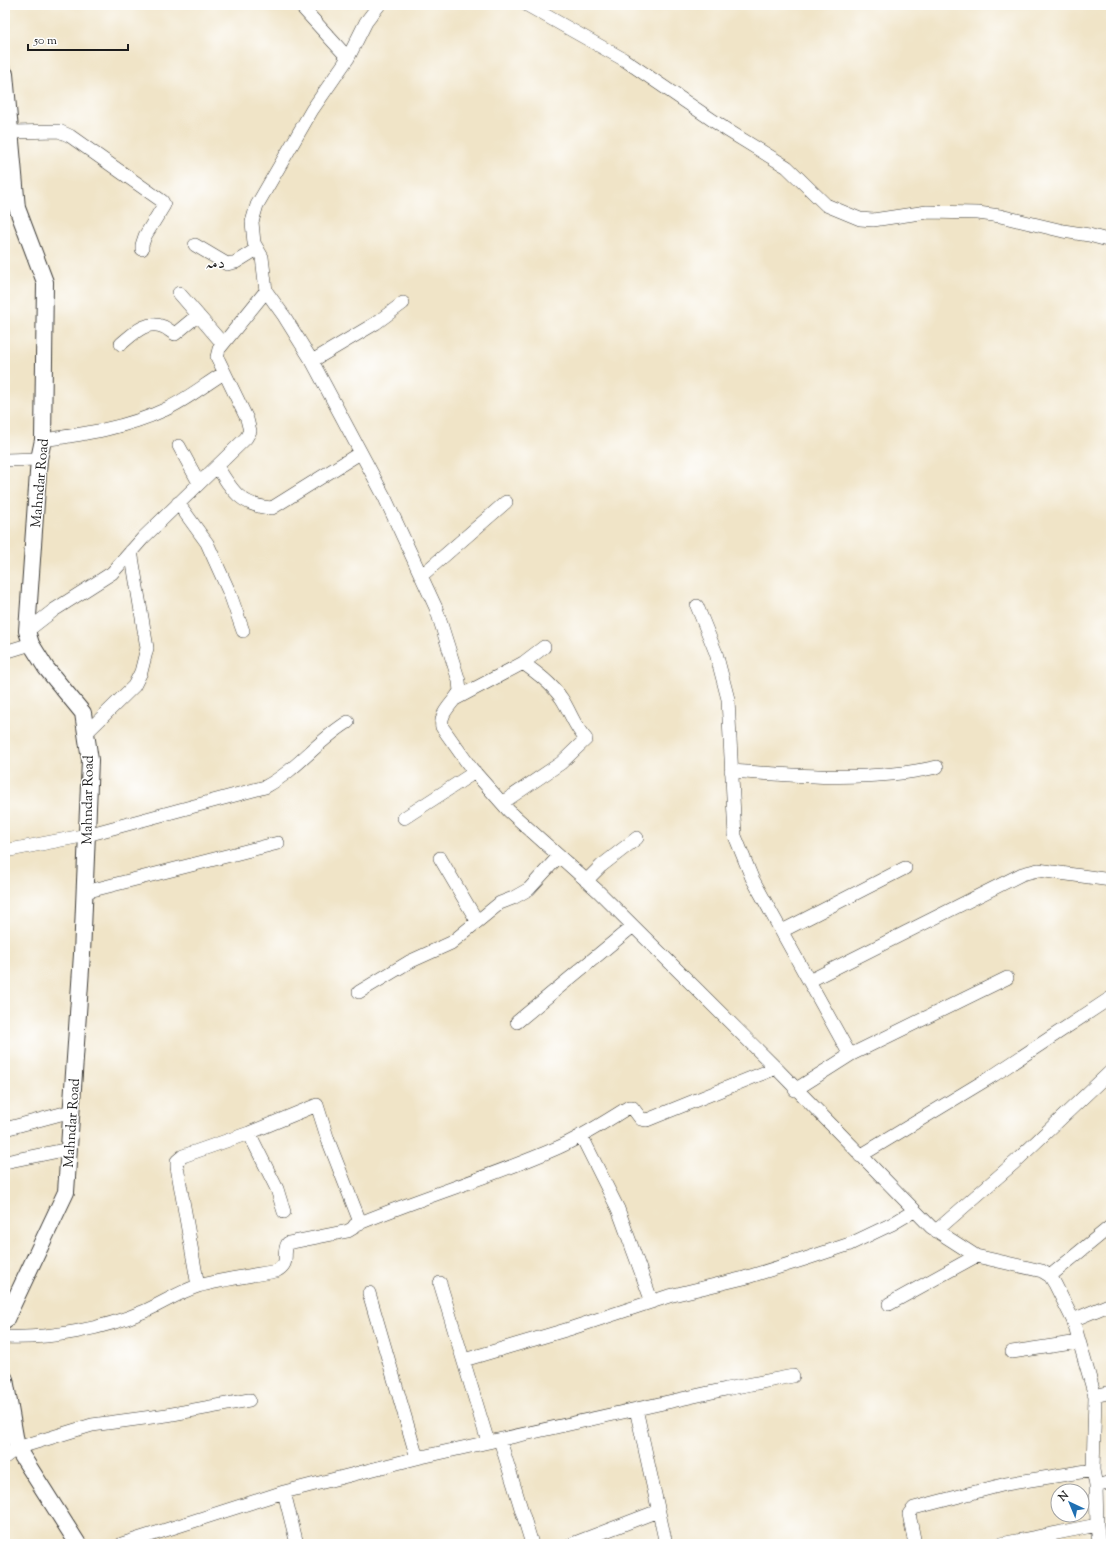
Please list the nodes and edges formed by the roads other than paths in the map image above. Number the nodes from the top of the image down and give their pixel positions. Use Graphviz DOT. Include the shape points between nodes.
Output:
graph roads {
  1 [pos="300,5"];
  2 [pos="379,5"];
  3 [pos="527,5"];
  4 [pos="348,58"];
  5 [pos="5,74"];
  6 [pos="11,132"];
  7 [pos="1111,241"];
  8 [pos="195,245"];
  9 [pos="142,249"];
  10 [pos="257,249"];
  11 [pos="266,291"];
  12 [pos="179,293"];
  13 [pos="403,303"];
  14 [pos="198,315"];
  15 [pos="121,344"];
  16 [pos="223,344"];
  17 [pos="312,362"];
  18 [pos="224,373"];
  19 [pos="43,440"];
  20 [pos="179,446"];
  21 [pos="360,453"];
  22 [pos="39,459"];
  23 [pos="5,460"];
  24 [pos="217,466"];
  25 [pos="199,483"];
  26 [pos="506,502"];
  27 [pos="178,503"];
  28 [pos="131,551"];
  29 [pos="421,576"];
  30 [pos="697,606"];
  31 [pos="242,631"];
  32 [pos="29,637"];
  33 [pos="544,647"];
  34 [pos="5,652"];
  35 [pos="523,663"];
  36 [pos="457,698"];
  37 [pos="348,722"];
  38 [pos="86,733"];
  39 [pos="937,767"];
  40 [pos="731,771"];
  41 [pos="475,772"];
  42 [pos="502,803"];
  43 [pos="404,818"];
  44 [pos="87,835"];
  45 [pos="637,838"];
  46 [pos="278,843"];
  47 [pos="5,851"];
  48 [pos="559,856"];
  49 [pos="440,858"];
  50 [pos="905,868"];
  51 [pos="1111,880"];
  52 [pos="586,881"];
  53 [pos="85,892"];
  54 [pos="477,921"];
  55 [pos="633,926"];
  56 [pos="782,931"];
  57 [pos="1007,978"];
  58 [pos="809,981"];
  59 [pos="359,992"];
  60 [pos="1109,999"];
  61 [pos="517,1022"];
  62 [pos="850,1055"];
  63 [pos="776,1068"];
  64 [pos="1111,1071"];
  65 [pos="795,1090"];
  66 [pos="72,1111"];
  67 [pos="5,1129"];
  68 [pos="249,1133"];
  69 [pos="581,1135"];
  70 [pos="69,1149"];
  71 [pos="860,1156"];
  72 [pos="5,1162"];
  73 [pos="914,1211"];
  74 [pos="284,1212"];
  75 [pos="360,1222"];
  76 [pos="1111,1226"];
  77 [pos="936,1231"];
  78 [pos="976,1256"];
  79 [pos="1050,1276"];
  80 [pos="440,1283"];
  81 [pos="198,1286"];
  82 [pos="369,1294"];
  83 [pos="652,1302"];
  84 [pos="889,1304"];
  85 [pos="1111,1304"];
  86 [pos="1073,1320"];
  87 [pos="5,1321"];
  88 [pos="5,1337"];
  89 [pos="1079,1342"];
  90 [pos="1012,1352"];
  91 [pos="464,1360"];
  92 [pos="793,1376"];
  93 [pos="5,1378"];
  94 [pos="1111,1392"];
  95 [pos="1095,1396"];
  96 [pos="250,1400"];
  97 [pos="636,1409"];
  98 [pos="494,1441"];
  99 [pos="11,1453"];
  100 [pos="417,1458"];
  101 [pos="1093,1470"];
  102 [pos="1111,1482"];
  103 [pos="1096,1486"];
  104 [pos="284,1492"];
  105 [pos="658,1510"];
  106 [pos="1097,1525"];
  107 [pos="78,1544"];
  108 [pos="122,1544"];
  109 [pos="297,1544"];
  110 [pos="532,1544"];
  111 [pos="572,1544"];
  112 [pos="666,1544"];
  113 [pos="915,1544"];
  114 [pos="1001,1544"];
  115 [pos="1099,1544"];
  1 -- 4 [label="street"];
  2 -- 4 [label="street" via="366,22"];
  3 -- 7 [label="street" via="623,59 727,130 787,167 826,205 860,220 928,212 978,213 1089,234"];
  4 -- 10 [label="street" via="312,110 257,205 252,222 254,244"];
  5 -- 6 [label="street, Mahndar Road"];
  6 -- 9 [label="street" via="59,131 70,136 162,201 164,205 143,240"];
  6 -- 19 [label="street, Mahndar Road" via="17,208 44,282"];
  8 -- 10 [label="street" via="227,264 236,262"];
  10 -- 11 [label="street" via="262,257"];
  11 -- 16 [label="street"];
  11 -- 17 [label="street"];
  12 -- 14 [label="street"];
  13 -- 17 [label="street" via="376,323"];
  14 -- 15 [label="street" via="175,334 162,327 149,326 139,328"];
  14 -- 16 [label="street"];
  16 -- 18 [label="street" via="217,357"];
  17 -- 21 [label="street"];
  18 -- 19 [label="street" via="165,410 134,422 86,434"];
  18 -- 24 [label="street" via="247,419 250,431"];
  19 -- 22 [label="street, Mahndar Road"];
  20 -- 25 [label="street"];
  21 -- 24 [label="street" via="272,508 257,507 245,501 228,484"];
  21 -- 29 [label="street" via="385,498"];
  22 -- 23 [label="street"];
  22 -- 32 [label="street, Mahndar Road"];
  24 -- 25 [label="street"];
  25 -- 27 [label="street"];
  26 -- 29 [label="street"];
  27 -- 28 [label="street"];
  27 -- 31 [label="street" via="207,543 230,594"];
  28 -- 32 [label="street" via="112,573 54,610"];
  28 -- 38 [label="street" via="147,648 144,662 134,686"];
  29 -- 36 [label="street" via="436,608 459,681 460,691"];
  30 -- 40 [label="street" via="716,653 728,699"];
  32 -- 34 [label="street"];
  32 -- 38 [label="street, Mahndar Road" via="46,668 84,713"];
  33 -- 35 [label="street"];
  35 -- 36 [label="street"];
  35 -- 42 [label="street" via="545,679 561,698 576,728 586,739 561,763"];
  36 -- 41 [label="street" via="444,714 441,720 442,727"];
  37 -- 44 [label="street" via="323,739 285,774 265,787"];
  38 -- 44 [label="street, Mahndar Road" via="90,760"];
  39 -- 40 [label="street" via="880,775 793,775"];
  40 -- 56 [label="street" via="735,836 752,878"];
  41 -- 42 [label="street"];
  41 -- 43 [label="street"];
  42 -- 48 [label="street"];
  44 -- 47 [label="street"];
  44 -- 53 [label="street, Mahndar Road"];
  45 -- 52 [label="street"];
  46 -- 53 [label="street"];
  48 -- 52 [label="street"];
  48 -- 54 [label="street" via="529,889 500,903"];
  49 -- 54 [label="street"];
  50 -- 56 [label="street"];
  51 -- 58 [label="street" via="1038,870 1022,874"];
  52 -- 55 [label="street"];
  53 -- 66 [label="street, Mahndar Road"];
  54 -- 59 [label="street" via="451,943 413,959"];
  55 -- 61 [label="street"];
  55 -- 63 [label="street"];
  56 -- 58 [label="street"];
  57 -- 62 [label="street"];
  58 -- 62 [label="street"];
  60 -- 71 [label="street" via="994,1075"];
  62 -- 65 [label="street"];
  63 -- 65 [label="street"];
  63 -- 69 [label="street" via="647,1120 641,1119 632,1107 629,1107"];
  64 -- 77 [label="street" via="1014,1163"];
  65 -- 71 [label="street"];
  66 -- 67 [label="street"];
  66 -- 70 [label="street, Mahndar Road"];
  68 -- 74 [label="street" via="277,1190"];
  68 -- 75 [label="street" via="317,1105"];
  68 -- 81 [label="street" via="183,1156 177,1161"];
  69 -- 75 [label="street" via="498,1173 413,1201"];
  69 -- 83 [label="street" via="618,1209"];
  70 -- 72 [label="street"];
  70 -- 87 [label="street, Mahndar Road" via="66,1192"];
  71 -- 73 [label="street"];
  73 -- 77 [label="street"];
  73 -- 83 [label="street" via="850,1244 744,1278"];
  75 -- 81 [label="street" via="348,1231 288,1243 286,1261 276,1271"];
  76 -- 79 [label="street"];
  77 -- 78 [label="street"];
  78 -- 79 [label="street" via="1042,1271"];
  78 -- 84 [label="street"];
  79 -- 86 [label="street"];
  80 -- 91 [label="street"];
  81 -- 88 [label="street" via="174,1294 146,1310 106,1324 24,1338"];
  82 -- 100 [label="street"];
  83 -- 91 [label="street"];
  85 -- 86 [label="street"];
  86 -- 89 [label="street"];
  89 -- 90 [label="street"];
  89 -- 95 [label="street"];
  91 -- 98 [label="street"];
  92 -- 97 [label="street"];
  93 -- 99 [label="street"];
  94 -- 95 [label="street"];
  95 -- 101 [label="street"];
  96 -- 99 [label="street" via="92,1425"];
  97 -- 98 [label="street"];
  97 -- 105 [label="street"];
  98 -- 100 [label="street"];
  98 -- 110 [label="street"];
  99 -- 107 [label="street"];
  100 -- 104 [label="street"];
  101 -- 103 [label="street"];
  101 -- 113 [label="street" via="1006,1484 914,1508 909,1514"];
  102 -- 103 [label="street"];
  103 -- 106 [label="street"];
  104 -- 108 [label="street"];
  104 -- 109 [label="street"];
  105 -- 111 [label="street"];
  105 -- 112 [label="street"];
  106 -- 114 [label="street"];
  106 -- 115 [label="street"];
}
